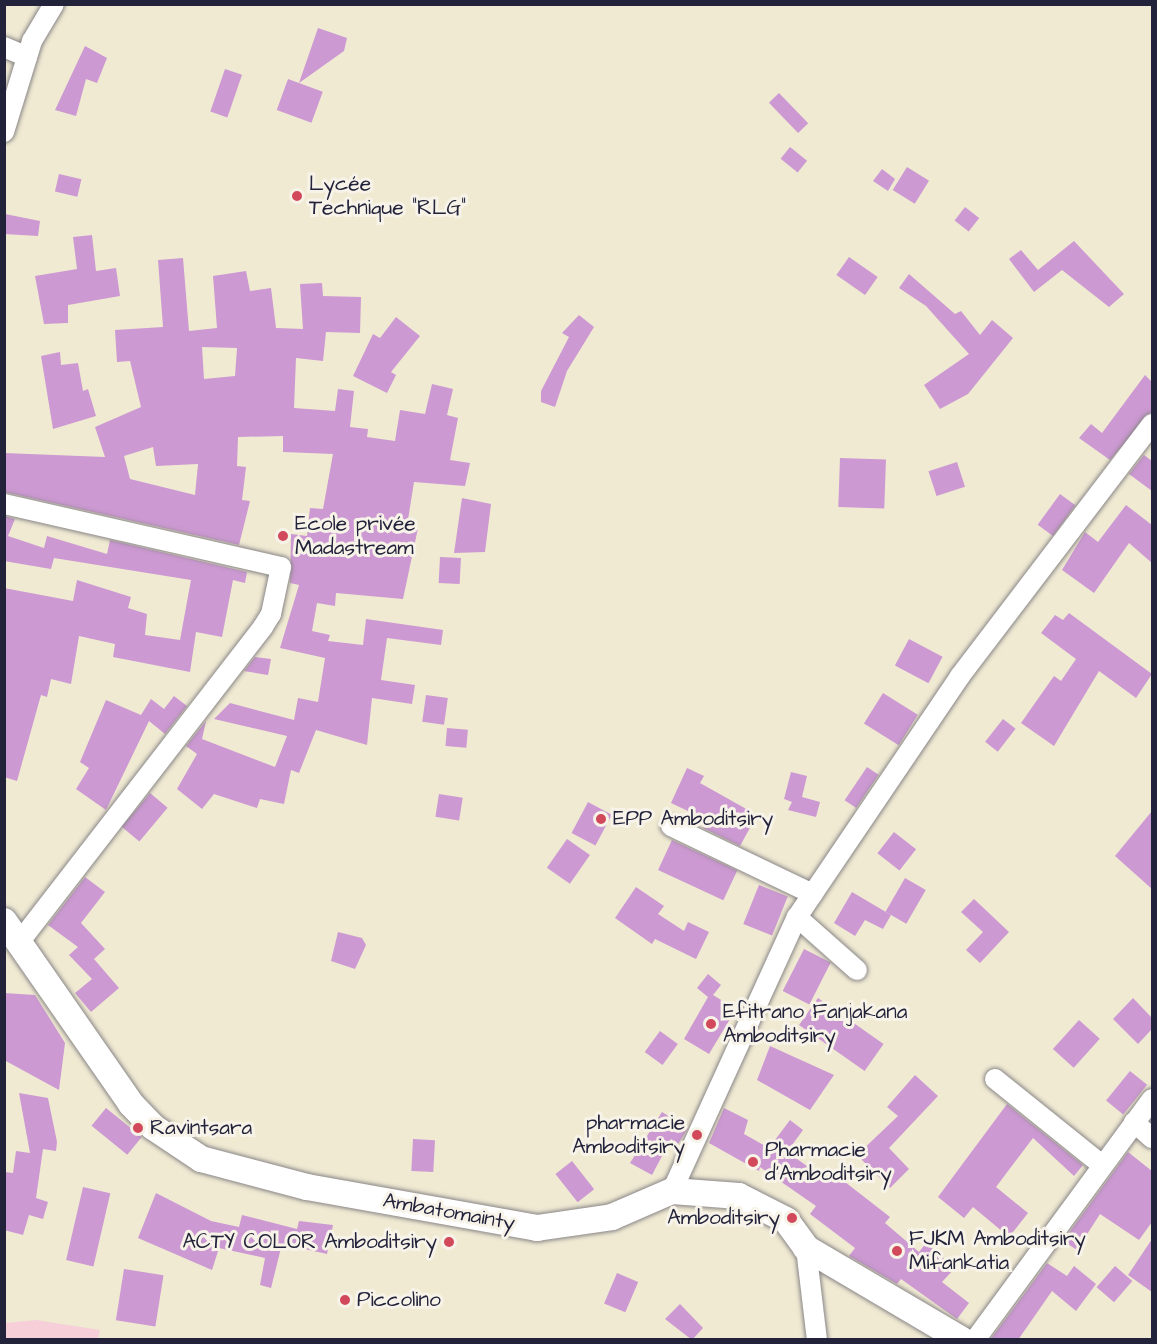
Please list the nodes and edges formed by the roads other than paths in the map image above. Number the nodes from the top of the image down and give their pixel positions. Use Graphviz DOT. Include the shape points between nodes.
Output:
graph roads {
  1 [pos="54,4"];
  2 [pos="4,47"];
  3 [pos="27,57"];
  4 [pos="4,132"];
  5 [pos="1152,424"];
  6 [pos="4,504"];
  7 [pos="671,826"];
  8 [pos="813,894"];
  9 [pos="797,917"];
  10 [pos="13,930"];
  11 [pos="857,969"];
  12 [pos="995,1079"];
  13 [pos="1152,1099"];
  14 [pos="1134,1122"];
  15 [pos="1152,1138"];
  16 [pos="1102,1165"];
  17 [pos="672,1191"];
  18 [pos="806,1248"];
  19 [pos="817,1340"];
  20 [pos="962,1340"];
  21 [pos="975,1340"];
  1 -- 3 [label="street"];
  2 -- 3 [label="street"];
  3 -- 4 [label="street"];
  5 -- 8 [label="street" via="960,676"];
  6 -- 10 [label="street" via="281,567 272,614 263,627"];
  7 -- 8 [label="street"];
  8 -- 9 [label="street"];
  9 -- 11 [label="street"];
  9 -- 17 [label="street"];
  10 -- 17 [label="main road, Ambatomainty" via="131,1104 153,1126 201,1159 307,1187 537,1228 612,1216"];
  12 -- 16 [label="street"];
  13 -- 14 [label="street"];
  14 -- 15 [label="street"];
  14 -- 16 [label="street"];
  16 -- 21 [label="street"];
  17 -- 18 [label="main road, Ambatomainty" via="739,1196 786,1220"];
  18 -- 19 [label="street"];
  18 -- 20 [label="main road, Ambatomainty"];
}
